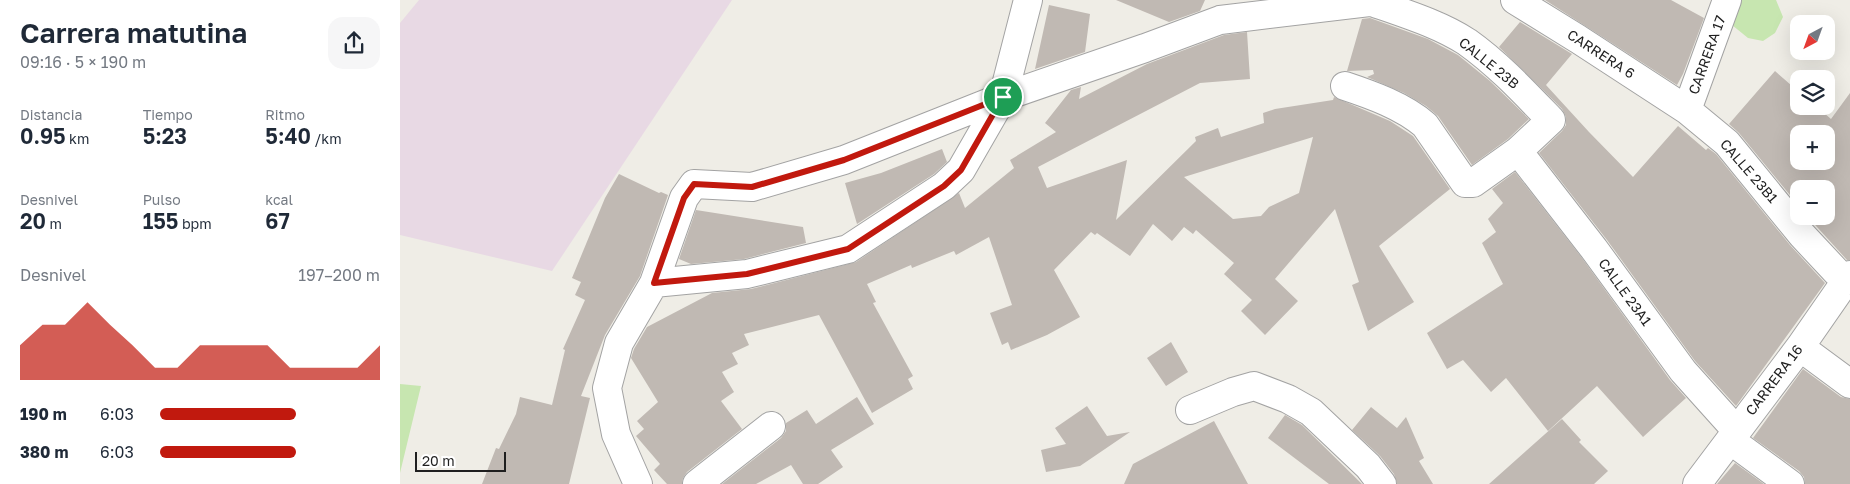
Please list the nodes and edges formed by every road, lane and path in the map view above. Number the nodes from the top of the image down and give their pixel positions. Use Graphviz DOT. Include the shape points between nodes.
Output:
graph roads {
  1 [pos="1028,0"];
  2 [pos="1515,0"];
  3 [pos="1727,0"];
  4 [pos="1381,1"];
  5 [pos="1345,86"];
  6 [pos="1003,97"];
  7 [pos="1687,110"];
  8 [pos="1518,151"];
  9 [pos="1848,278"];
  10 [pos="654,283"];
  11 [pos="1800,347"];
  12 [pos="1850,384"];
  13 [pos="1190,410"];
  14 [pos="770,426"];
  15 [pos="1733,435"];
  16 [pos="638,484"];
  17 [pos="696,484"];
  18 [pos="1382,484"];
  19 [pos="1697,484"];
  20 [pos="1790,484"];
  1 -- 6 [label="street"];
  2 -- 7 [label="street, CARRERA 6"];
  3 -- 7 [label="street, CARRERA 17"];
  4 -- 6 [label="street" via="1220,20"];
  4 -- 8 [label="street, CALLE 23B" via="1467,42 1510,78 1551,120"];
  5 -- 8 [label="street" via="1416,118 1465,183 1473,183"];
  6 -- 10 [label="street" via="961,170 944,186 848,249 747,274"];
  6 -- 10 [label="street" via="844,160 752,187 694,184 684,198"];
  7 -- 9 [label="street, CALLE 23B1" via="1727,143 1802,235"];
  8 -- 15 [label="street, CALLE 23A1"];
  9 -- 11 [label="street, CARRERA 16"];
  10 -- 16 [label="street" via="619,343 607,388 616,434"];
  11 -- 12 [label="street"];
  11 -- 15 [label="street, CARRERA 16"];
  13 -- 18 [label="street" via="1254,386 1288,399 1312,412 1368,466"];
  14 -- 17 [label="street"];
  15 -- 19 [label="street, CARRERA 16"];
  15 -- 20 [label="street, CALLE 23A1"];
}
